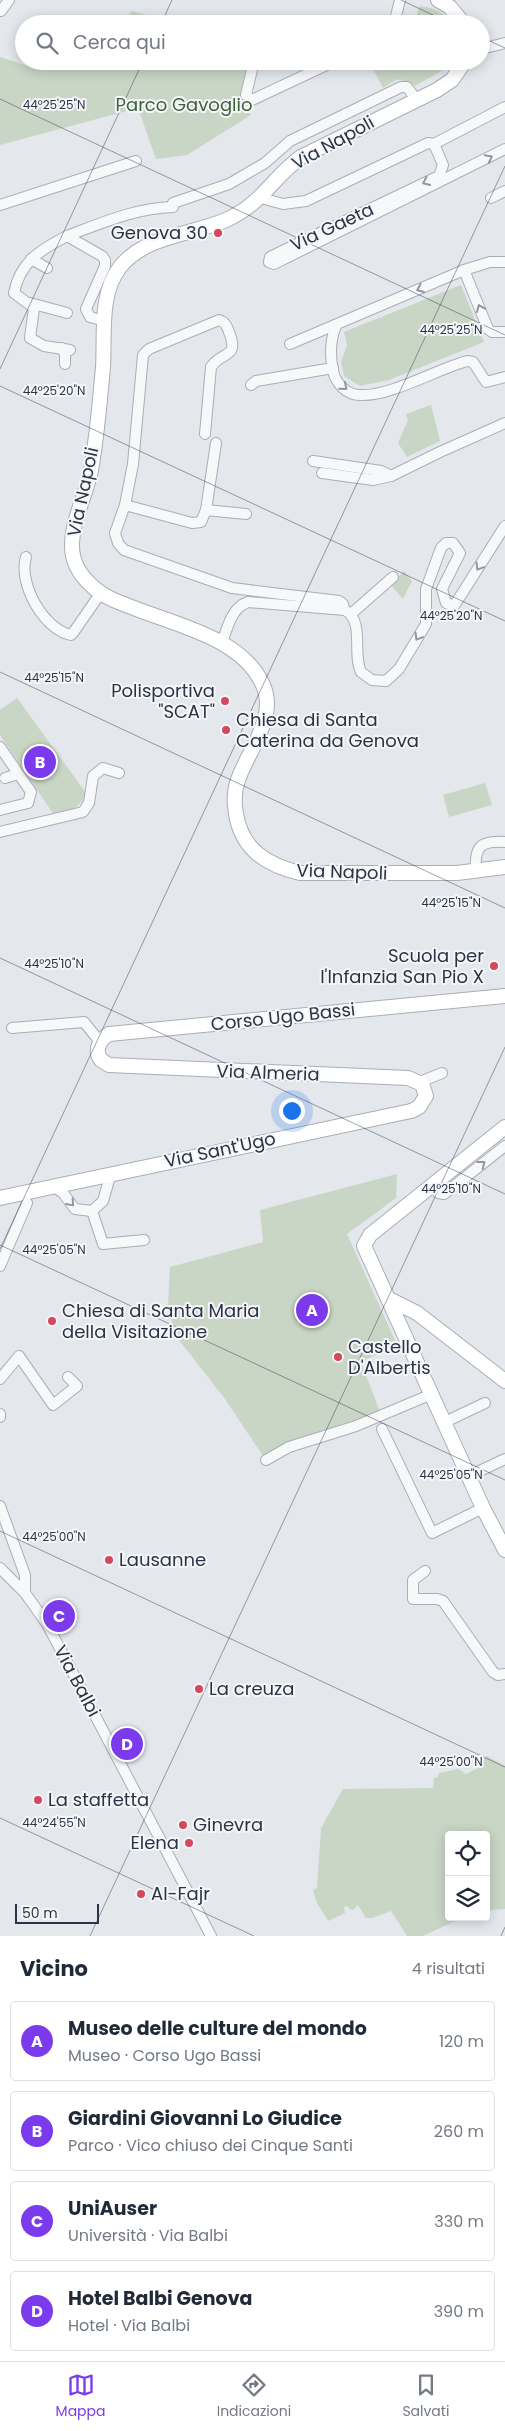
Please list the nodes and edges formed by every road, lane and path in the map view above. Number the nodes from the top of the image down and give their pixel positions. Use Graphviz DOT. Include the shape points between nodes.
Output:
graph roads {
  1 [pos="8,0"];
  2 [pos="400,0"];
  3 [pos="438,0"];
  4 [pos="1,11"];
  5 [pos="396,15"];
  6 [pos="457,15"];
  7 [pos="505,43"];
  8 [pos="490,47"];
  9 [pos="252,70"];
  10 [pos="316,70"];
  11 [pos="459,70"];
  12 [pos="416,99"];
  13 [pos="505,107"];
  14 [pos="434,144"];
  15 [pos="505,149"];
  16 [pos="136,161"];
  17 [pos="505,190"];
  18 [pos="261,198"];
  19 [pos="491,198"];
  20 [pos="0,206"];
  21 [pos="67,236"];
  22 [pos="31,260"];
  23 [pos="505,262"];
  24 [pos="47,268"];
  25 [pos="464,270"];
  26 [pos="30,304"];
  27 [pos="66,313"];
  28 [pos="105,321"];
  29 [pos="336,326"];
  30 [pos="505,332"];
  31 [pos="290,344"];
  32 [pos="65,364"];
  33 [pos="333,368"];
  34 [pos="505,377"];
  35 [pos="251,385"];
  36 [pos="505,423"];
  37 [pos="205,434"];
  38 [pos="216,443"];
  39 [pos="313,461"];
  40 [pos="322,473"];
  41 [pos="391,476"];
  42 [pos="125,505"];
  43 [pos="206,510"];
  44 [pos="246,514"];
  45 [pos="505,526"];
  46 [pos="26,557"];
  47 [pos="393,577"];
  48 [pos="100,594"];
  49 [pos="347,612"];
  50 [pos="222,642"];
  51 [pos="0,747"];
  52 [pos="119,773"];
  53 [pos="18,774"];
  54 [pos="5,778"];
  55 [pos="0,810"];
  56 [pos="0,832"];
  57 [pos="505,842"];
  58 [pos="505,867"];
  59 [pos="476,872"];
  60 [pos="505,996"];
  61 [pos="12,1028"];
  62 [pos="100,1042"];
  63 [pos="442,1073"];
  64 [pos="420,1082"];
  65 [pos="505,1127"];
  66 [pos="505,1146"];
  67 [pos="110,1173"];
  68 [pos="432,1185"];
  69 [pos="54,1186"];
  70 [pos="0,1198"];
  71 [pos="27,1203"];
  72 [pos="92,1210"];
  73 [pos="144,1240"];
  74 [pos="0,1266"];
  75 [pos="391,1300"];
  76 [pos="68,1377"];
  77 [pos="0,1379"];
  78 [pos="505,1381"];
  79 [pos="432,1394"];
  80 [pos="485,1403"];
  81 [pos="445,1422"];
  82 [pos="382,1429"];
  83 [pos="505,1459"];
  84 [pos="266,1460"];
  85 [pos="469,1476"];
  86 [pos="0,1506"];
  87 [pos="483,1508"];
  88 [pos="505,1550"];
  89 [pos="0,1568"];
  90 [pos="425,1571"];
  91 [pos="25,1593"];
  92 [pos="505,1674"];
  93 [pos="211,1936"];
  1 -- 4 [label="street"];
  2 -- 5 [label="street"];
  3 -- 6 [label="street"];
  7 -- 8 [label="street"];
  9 -- 10 [label="street" via="246,95 252,100"];
  11 -- 12 [label="street, Via Napoli" via="452,80"];
  12 -- 18 [label="street, Via Napoli" via="301,157 286,168"];
  12 -- 21 [label="street" via="407,87 401,87 290,141 265,163 229,184 173,205 125,214"];
  13 -- 14 [label="street"];
  14 -- 15 [label="street, Via Gaeta, one-way" via="443,165 439,176 270,257 268,262 274,264"];
  14 -- 18 [label="street, Via Gaeta" via="428,143 306,201 283,204"];
  16 -- 20 [label="street"];
  17 -- 19 [label="street"];
  18 -- 28 [label="street, Via Napoli" via="229,219 158,242 134,254 122,265 111,284"];
  21 -- 22 [label="street"];
  21 -- 28 [label="street" via="105,260 86,309 90,317"];
  22 -- 24 [label="street"];
  22 -- 26 [label="street" via="22,269 14,293"];
  23 -- 25 [label="street" via="490,262"];
  25 -- 29 [label="street, one-way"];
  30 -- 25 [label="street, one-way" via="488,329"];
  26 -- 27 [label="street"];
  26 -- 32 [label="street" via="34,308 30,338 44,346 66,349"];
  28 -- 48 [label="street, Via Napoli" via="91,472 76,516 72,548 72,556 81,575"];
  29 -- 31 [label="street"];
  29 -- 33 [label="street" via="331,341"];
  33 -- 34 [label="street, one-way" via="335,378 343,388 360,395 391,390 467,361 473,362 486,382"];
  33 -- 35 [label="street" via="256,381"];
  36 -- 41 [label="street"];
  37 -- 42 [label="street" via="211,367 230,353 232,347 230,333 222,321 216,320 149,349 143,355 133,464"];
  38 -- 43 [label="street"];
  39 -- 41 [label="street" via="380,471"];
  40 -- 41 [label="street" via="373,480"];
  42 -- 43 [label="street" via="192,523 201,522"];
  42 -- 49 [label="street" via="115,533 124,550 226,587 339,601"];
  43 -- 44 [label="street"];
  45 -- 49 [label="street, one-way" via="454,606 446,603 442,589 460,553 453,543 441,548 426,589 426,624 399,669 388,680 374,681 361,672 355,622"];
  46 -- 48 [label="street" via="23,567 34,601 60,631 71,635"];
  47 -- 49 [label="street"];
  48 -- 50 [label="street, Via Napoli"];
  49 -- 50 [label="street" via="246,602 233,614"];
  50 -- 59 [label="street, Via Napoli" via="238,652 252,667 265,692 263,725 235,794 239,826 248,846 280,866 300,873"];
  51 -- 53 [label="street"];
  52 -- 56 [label="street" via="103,768 93,776 89,803 83,812"];
  53 -- 54 [label="street"];
  53 -- 55 [label="street" via="31,792 28,803"];
  57 -- 59 [label="street" via="486,843 478,848"];
  58 -- 59 [label="street, Via Napoli"];
  60 -- 62 [label="street, Corso Ugo Bassi" via="116,1032"];
  61 -- 62 [label="street" via="84,1022"];
  62 -- 64 [label="street, Via Almeria" via="98,1057 103,1063 116,1066 408,1078"];
  63 -- 64 [label="street"];
  64 -- 67 [label="street, Via Sant'Ugo" via="425,1088 425,1098 419,1107 411,1110"];
  65 -- 68 [label="street"];
  68 -- 66 [label="street, one-way" via="438,1193 444,1194"];
  67 -- 69 [label="street"];
  67 -- 72 [label="street" via="103,1201"];
  68 -- 75 [label="street" via="365,1242"];
  69 -- 70 [label="street"];
  69 -- 72 [label="street, one-way" via="75,1209"];
  71 -- 74 [label="street"];
  72 -- 73 [label="street" via="103,1244"];
  75 -- 78 [label="street" via="417,1313"];
  75 -- 79 [label="street"];
  76 -- 77 [label="street" via="77,1386 53,1406 19,1356"];
  79 -- 81 [label="street"];
  79 -- 84 [label="street" via="356,1426 289,1447"];
  80 -- 81 [label="street"];
  81 -- 85 [label="street"];
  82 -- 87 [label="street" via="432,1533"];
  83 -- 85 [label="street"];
  85 -- 87 [label="street"];
  86 -- 91 [label="street" via="25,1575"];
  87 -- 88 [label="street"];
  89 -- 91 [label="street, Via Balbi"];
  90 -- 92 [label="street" via="413,1580 413,1599 443,1601 494,1672"];
  91 -- 93 [label="street, Via Balbi" via="47,1624"];
}
